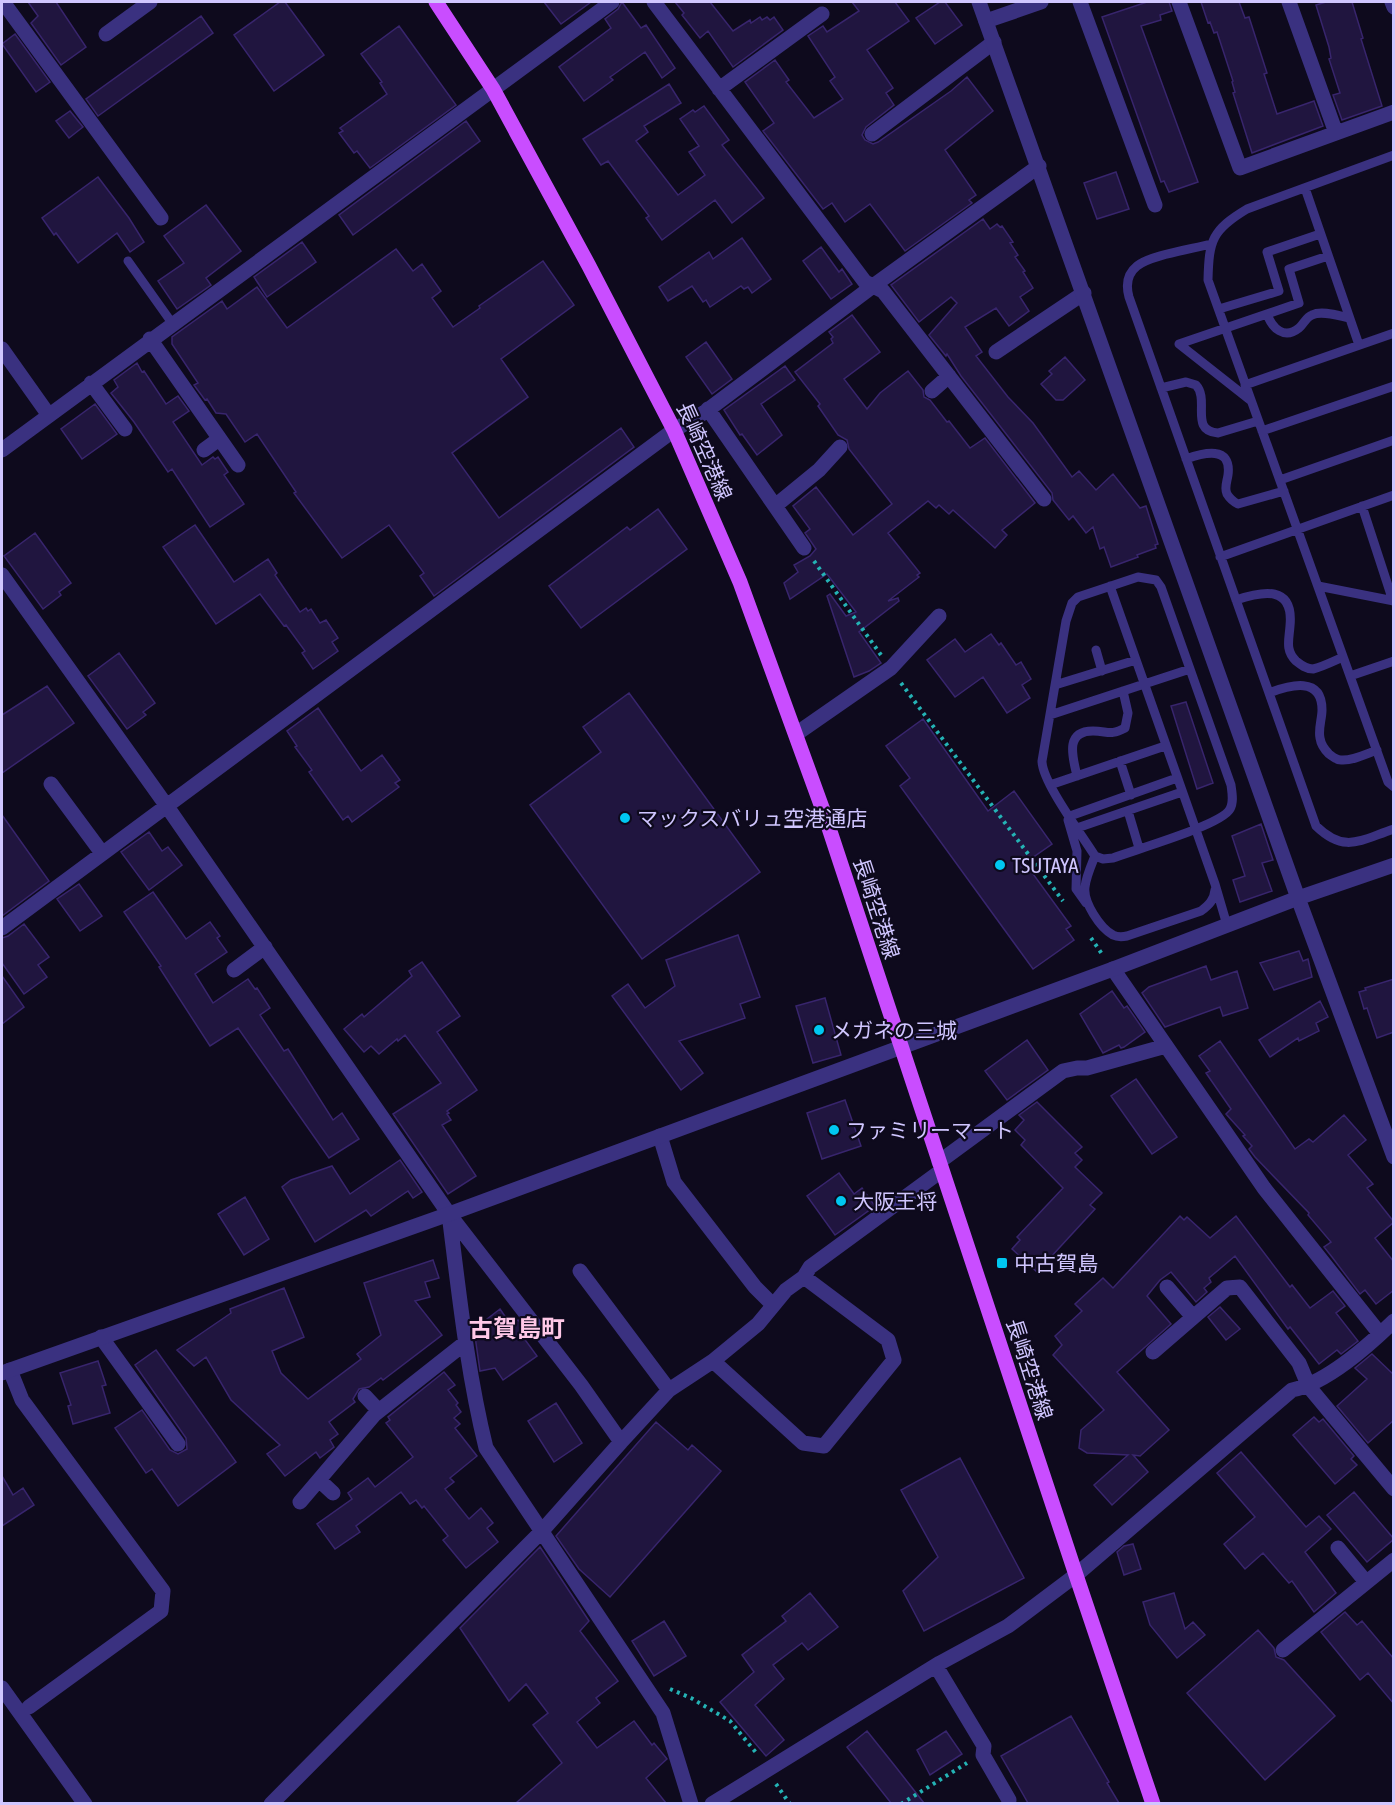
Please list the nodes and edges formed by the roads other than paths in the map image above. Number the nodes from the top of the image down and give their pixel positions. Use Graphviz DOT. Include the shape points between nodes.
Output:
graph roads {
  1 [pos="3,2"];
  2 [pos="150,2"];
  3 [pos="436,2"];
  4 [pos="612,2"];
  5 [pos="654,2"];
  6 [pos="979,2"];
  7 [pos="1041,2"];
  8 [pos="1080,2"];
  9 [pos="1179,2"];
  10 [pos="1289,2"];
  11 [pos="1392,2"];
  12 [pos="1394,7"];
  13 [pos="822,14"];
  14 [pos="986,21"];
  15 [pos="106,34"];
  16 [pos="994,42"];
  17 [pos="493,88"];
  18 [pos="719,88"];
  19 [pos="1394,112"];
  20 [pos="1336,133"];
  21 [pos="872,134"];
  22 [pos="1394,155"];
  23 [pos="1039,166"];
  24 [pos="1305,188"];
  25 [pos="1155,205"];
  26 [pos="161,218"];
  27 [pos="1320,234"];
  28 [pos="1211,244"];
  29 [pos="1328,256"];
  30 [pos="128,261"];
  31 [pos="873,286"];
  32 [pos="1084,292"];
  33 [pos="1219,309"];
  34 [pos="1268,314"];
  35 [pos="1349,318"];
  36 [pos="172,323"];
  37 [pos="1226,329"];
  38 [pos="1394,333"];
  39 [pos="150,339"];
  40 [pos="1359,345"];
  41 [pos="2,349"];
  42 [pos="996,352"];
  43 [pos="949,376"];
  44 [pos="91,382"];
  45 [pos="1245,385"];
  46 [pos="1394,386"];
  47 [pos="1161,388"];
  48 [pos="932,391"];
  49 [pos="1251,400"];
  50 [pos="708,410"];
  51 [pos="48,414"];
  52 [pos="1258,421"];
  53 [pos="125,429"];
  54 [pos="674,430"];
  55 [pos="1262,431"];
  56 [pos="219,439"];
  57 [pos="1394,440"];
  58 [pos="840,447"];
  59 [pos="2,450"];
  60 [pos="204,450"];
  61 [pos="1186,459"];
  62 [pos="238,465"];
  63 [pos="1280,480"];
  64 [pos="1284,491"];
  65 [pos="1393,497"];
  66 [pos="1044,499"];
  67 [pos="775,506"];
  68 [pos="1362,506"];
  69 [pos="1297,528"];
  70 [pos="804,548"];
  71 [pos="1220,557"];
  72 [pos="2,575"];
  73 [pos="1110,586"];
  74 [pos="1318,586"];
  75 [pos="1236,600"];
  76 [pos="1393,601"];
  77 [pos="939,616"];
  78 [pos="1096,650"];
  79 [pos="1343,657"];
  80 [pos="1136,660"];
  81 [pos="1394,661"];
  82 [pos="1190,669"];
  83 [pos="1102,671"];
  84 [pos="1350,676"];
  85 [pos="1144,684"];
  86 [pos="1055,686"];
  87 [pos="1123,691"];
  88 [pos="1269,693"];
  89 [pos="1050,715"];
  90 [pos="796,734"];
  91 [pos="1166,746"];
  92 [pos="1377,750"];
  93 [pos="1120,761"];
  94 [pos="1077,776"];
  95 [pos="1177,778"];
  96 [pos="51,784"];
  97 [pos="1050,785"];
  98 [pos="1394,787"];
  99 [pos="1182,792"];
  100 [pos="1131,795"];
  101 [pos="1062,803"];
  102 [pos="166,805"];
  103 [pos="1128,811"];
  104 [pos="1070,816"];
  105 [pos="1077,828"];
  106 [pos="1195,829"];
  107 [pos="1394,829"];
  108 [pos="1139,849"];
  109 [pos="102,853"];
  110 [pos="1095,856"];
  111 [pos="1394,865"];
  112 [pos="1215,884"];
  113 [pos="1298,898"];
  114 [pos="1089,908"];
  115 [pos="1227,925"];
  116 [pos="2,928"];
  117 [pos="265,947"];
  118 [pos="1113,969"];
  119 [pos="234,970"];
  120 [pos="1166,1046"];
  121 [pos="900,1047"];
  122 [pos="660,1136"];
  123 [pos="1394,1157"];
  124 [pos="940,1166"];
  125 [pos="449,1214"];
  126 [pos="580,1270"];
  127 [pos="804,1277"];
  128 [pos="1167,1287"];
  129 [pos="773,1305"];
  130 [pos="1193,1317"];
  131 [pos="1394,1321"];
  132 [pos="1380,1334"];
  133 [pos="101,1337"];
  134 [pos="465,1343"];
  135 [pos="1153,1352"];
  136 [pos="712,1361"];
  137 [pos="6,1371"];
  138 [pos="1309,1387"];
  139 [pos="669,1390"];
  140 [pos="365,1396"];
  141 [pos="379,1411"];
  142 [pos="621,1442"];
  143 [pos="178,1444"];
  144 [pos="319,1480"];
  145 [pos="1394,1489"];
  146 [pos="333,1493"];
  147 [pos="300,1502"];
  148 [pos="541,1532"];
  149 [pos="1338,1548"];
  150 [pos="1394,1560"];
  151 [pos="1076,1575"];
  152 [pos="1366,1582"];
  153 [pos="1283,1650"];
  154 [pos="936,1666"];
  155 [pos="2,1688"];
  156 [pos="29,1707"];
  157 [pos="1009,1800"];
  158 [pos="86,1803"];
  159 [pos="272,1803"];
  160 [pos="691,1803"];
  161 [pos="712,1803"];
  162 [pos="1154,1803"];
  1 -- 26 [label="street"];
  2 -- 15 [label="street"];
  3 -- 17 [label="main road, 長崎空港線"];
  4 -- 17 [label="street"];
  5 -- 18 [label="street"];
  6 -- 14 [label="street"];
  7 -- 14 [label="street"];
  8 -- 25 [label="street"];
  9 -- 20 [label="street" via="1240,168"];
  10 -- 20 [label="street"];
  11 -- 12 [label="street"];
  13 -- 18 [label="street"];
  14 -- 16 [label="street"];
  16 -- 21 [label="street"];
  16 -- 23 [label="street"];
  17 -- 36 [label="street"];
  17 -- 54 [label="main road, 長崎空港線"];
  18 -- 31 [label="street" via="865,282"];
  19 -- 20 [label="street"];
  22 -- 24 [label="lane"];
  23 -- 31 [label="street"];
  23 -- 32 [label="street"];
  24 -- 27 [label="lane"];
  24 -- 28 [label="lane" via="1247,209 1227,221"];
  27 -- 29 [label="lane"];
  27 -- 33 [label="lane" via="1267,252 1279,291"];
  28 -- 33 [label="lane" via="1208,280"];
  28 -- 47 [label="lane" via="1151,259 1137,266 1129,276 1126,287"];
  29 -- 34 [label="lane" via="1289,269 1299,303"];
  29 -- 35 [label="lane"];
  30 -- 36 [label="lane"];
  31 -- 43 [label="street" via="883,291"];
  31 -- 50 [label="street"];
  32 -- 42 [label="street"];
  32 -- 113 [label="street"];
  33 -- 37 [label="lane"];
  34 -- 35 [label="lane" via="1274,328 1283,333 1295,331 1318,313"];
  34 -- 37 [label="lane"];
  35 -- 40 [label="lane"];
  36 -- 39 [label="street"];
  37 -- 45 [label="lane"];
  37 -- 49 [label="lane" via="1179,344"];
  38 -- 40 [label="lane"];
  39 -- 44 [label="street"];
  39 -- 56 [label="street"];
  40 -- 45 [label="lane"];
  41 -- 51 [label="street"];
  43 -- 48 [label="street"];
  43 -- 66 [label="street"];
  44 -- 51 [label="street"];
  44 -- 53 [label="street"];
  45 -- 49 [label="lane"];
  46 -- 55 [label="lane"];
  47 -- 52 [label="lane" via="1186,382 1197,385 1202,396 1201,424 1213,433"];
  47 -- 61 [label="lane"];
  49 -- 52 [label="lane"];
  50 -- 54 [label="street"];
  50 -- 67 [label="street"];
  51 -- 59 [label="street"];
  52 -- 55 [label="lane"];
  54 -- 90 [label="main road, 長崎空港線" via="740,582"];
  54 -- 102 [label="street"];
  55 -- 63 [label="lane"];
  56 -- 60 [label="street"];
  56 -- 62 [label="street"];
  57 -- 63 [label="lane"];
  58 -- 67 [label="street"];
  61 -- 64 [label="lane" via="1203,453 1222,456 1228,466 1227,494 1238,504"];
  61 -- 71 [label="lane"];
  63 -- 64 [label="lane"];
  64 -- 69 [label="lane"];
  65 -- 68 [label="lane"];
  67 -- 70 [label="street"];
  68 -- 69 [label="lane"];
  68 -- 76 [label="lane"];
  69 -- 71 [label="lane"];
  69 -- 74 [label="lane"];
  71 -- 75 [label="lane"];
  72 -- 102 [label="street"];
  73 -- 80 [label="lane"];
  73 -- 82 [label="lane" via="1138,577 1156,580"];
  73 -- 86 [label="lane" via="1078,597 1072,603"];
  74 -- 76 [label="lane"];
  74 -- 79 [label="lane"];
  75 -- 79 [label="lane" via="1265,593 1283,598 1290,616 1288,649 1305,668 1313,669"];
  75 -- 88 [label="lane"];
  77 -- 90 [label="street" via="891,668"];
  78 -- 83 [label="lane"];
  79 -- 84 [label="lane"];
  80 -- 83 [label="lane"];
  80 -- 85 [label="lane"];
  81 -- 84 [label="lane"];
  82 -- 85 [label="lane"];
  82 -- 106 [label="lane" via="1233,800 1223,816"];
  83 -- 86 [label="lane"];
  84 -- 92 [label="lane"];
  85 -- 87 [label="lane"];
  85 -- 91 [label="lane"];
  86 -- 89 [label="lane"];
  87 -- 89 [label="lane"];
  87 -- 94 [label="lane" via="1128,713 1125,728 1108,734 1087,732 1074,740 1071,753"];
  88 -- 92 [label="lane" via="1297,685 1315,690 1322,708 1320,741 1337,760"];
  88 -- 107 [label="lane" via="1316,826 1327,837 1346,844"];
  89 -- 97 [label="lane" via="1042,770"];
  90 -- 121 [label="main road, 長崎空港線"];
  91 -- 93 [label="lane"];
  91 -- 95 [label="lane"];
  92 -- 98 [label="lane" via="1388,782"];
  93 -- 94 [label="lane"];
  93 -- 100 [label="lane"];
  94 -- 97 [label="lane"];
  95 -- 99 [label="lane"];
  95 -- 100 [label="lane"];
  96 -- 109 [label="street"];
  97 -- 101 [label="lane"];
  99 -- 103 [label="lane"];
  99 -- 106 [label="lane"];
  100 -- 104 [label="lane"];
  101 -- 104 [label="lane"];
  101 -- 114 [label="lane" via="1077,851 1076,889"];
  102 -- 109 [label="street"];
  102 -- 117 [label="street"];
  103 -- 105 [label="lane"];
  103 -- 108 [label="lane"];
  104 -- 105 [label="lane"];
  105 -- 110 [label="lane"];
  106 -- 108 [label="lane"];
  106 -- 112 [label="lane"];
  108 -- 110 [label="lane" via="1113,858"];
  109 -- 116 [label="street"];
  110 -- 114 [label="lane" via="1085,888"];
  111 -- 113 [label="street"];
  112 -- 114 [label="lane" via="1214,896 1201,911 1127,936 1108,932"];
  112 -- 115 [label="lane"];
  113 -- 115 [label="street"];
  113 -- 123 [label="street"];
  115 -- 118 [label="street"];
  117 -- 119 [label="street"];
  117 -- 125 [label="street"];
  118 -- 120 [label="street"];
  118 -- 121 [label="street"];
  120 -- 124 [label="street" via="1063,1071"];
  120 -- 132 [label="street" via="1264,1188"];
  121 -- 122 [label="street"];
  121 -- 124 [label="main road, 長崎空港線"];
  122 -- 125 [label="street"];
  122 -- 129 [label="street" via="674,1182"];
  124 -- 127 [label="street" via="810,1267"];
  124 -- 151 [label="main road, 長崎空港線"];
  125 -- 133 [label="street"];
  125 -- 134 [label="street"];
  125 -- 142 [label="street"];
  126 -- 139 [label="street"];
  127 -- 129 [label="street"];
  127 -- 136 [label="street" via="888,1340 894,1360 824,1446 803,1443"];
  128 -- 130 [label="street"];
  129 -- 136 [label="street" via="758,1324"];
  130 -- 135 [label="street"];
  130 -- 138 [label="street" via="1227,1288 1240,1287 1299,1363"];
  131 -- 132 [label="street"];
  132 -- 138 [label="street"];
  133 -- 137 [label="street"];
  133 -- 143 [label="street"];
  134 -- 141 [label="street"];
  134 -- 148 [label="street" via="486,1448"];
  136 -- 139 [label="street"];
  137 -- 156 [label="street" via="22,1400 163,1591 161,1611"];
  138 -- 145 [label="street"];
  138 -- 151 [label="street" via="1292,1390"];
  139 -- 142 [label="street"];
  140 -- 141 [label="street"];
  141 -- 144 [label="street"];
  142 -- 148 [label="street"];
  144 -- 146 [label="street"];
  144 -- 147 [label="street"];
  148 -- 159 [label="street"];
  148 -- 160 [label="street" via="663,1713"];
  149 -- 152 [label="street"];
  150 -- 152 [label="street"];
  151 -- 154 [label="street" via="1008,1626"];
  151 -- 162 [label="main road, 長崎空港線"];
  152 -- 153 [label="street"];
  154 -- 157 [label="street" via="984,1746 983,1753"];
  154 -- 161 [label="street"];
  155 -- 158 [label="street"];
}
